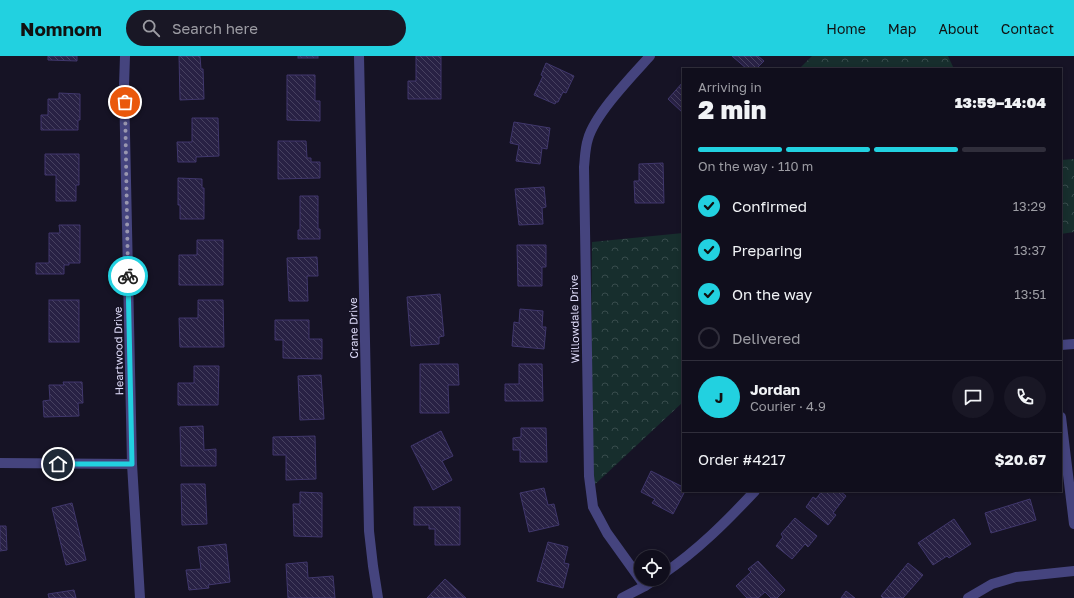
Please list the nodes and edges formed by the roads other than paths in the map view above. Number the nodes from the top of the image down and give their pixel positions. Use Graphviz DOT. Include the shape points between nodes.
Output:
graph roads {
  1 [pos="125,56"];
  2 [pos="359,56"];
  3 [pos="650,56"];
  4 [pos="1074,344"];
  5 [pos="1062,345"];
  6 [pos="1062,425"];
  7 [pos="0,463"];
  8 [pos="132,464"];
  9 [pos="754,492"];
  10 [pos="1074,524"];
  11 [pos="670,569"];
  12 [pos="634,570"];
  13 [pos="1074,571"];
  14 [pos="646,586"];
  15 [pos="140,598"];
  16 [pos="378,598"];
  17 [pos="622,598"];
  18 [pos="968,598"];
  1 -- 8 [label="street, Heartwood Drive"];
  2 -- 16 [label="street, Crane Drive" via="369,532"];
  3 -- 12 [label="street, Willowdale Drive" via="598,118 588,139 584,167 589,476 593,507 607,533"];
  4 -- 5 [label="street"];
  6 -- 10 [label="street"];
  7 -- 8 [label="street"];
  8 -- 15 [label="street, Heartwood Drive"];
  9 -- 11 [label="street" via="730,519"];
  13 -- 18 [label="street" via="1016,577 992,584"];
  14 -- 17 [label="street"];
}
